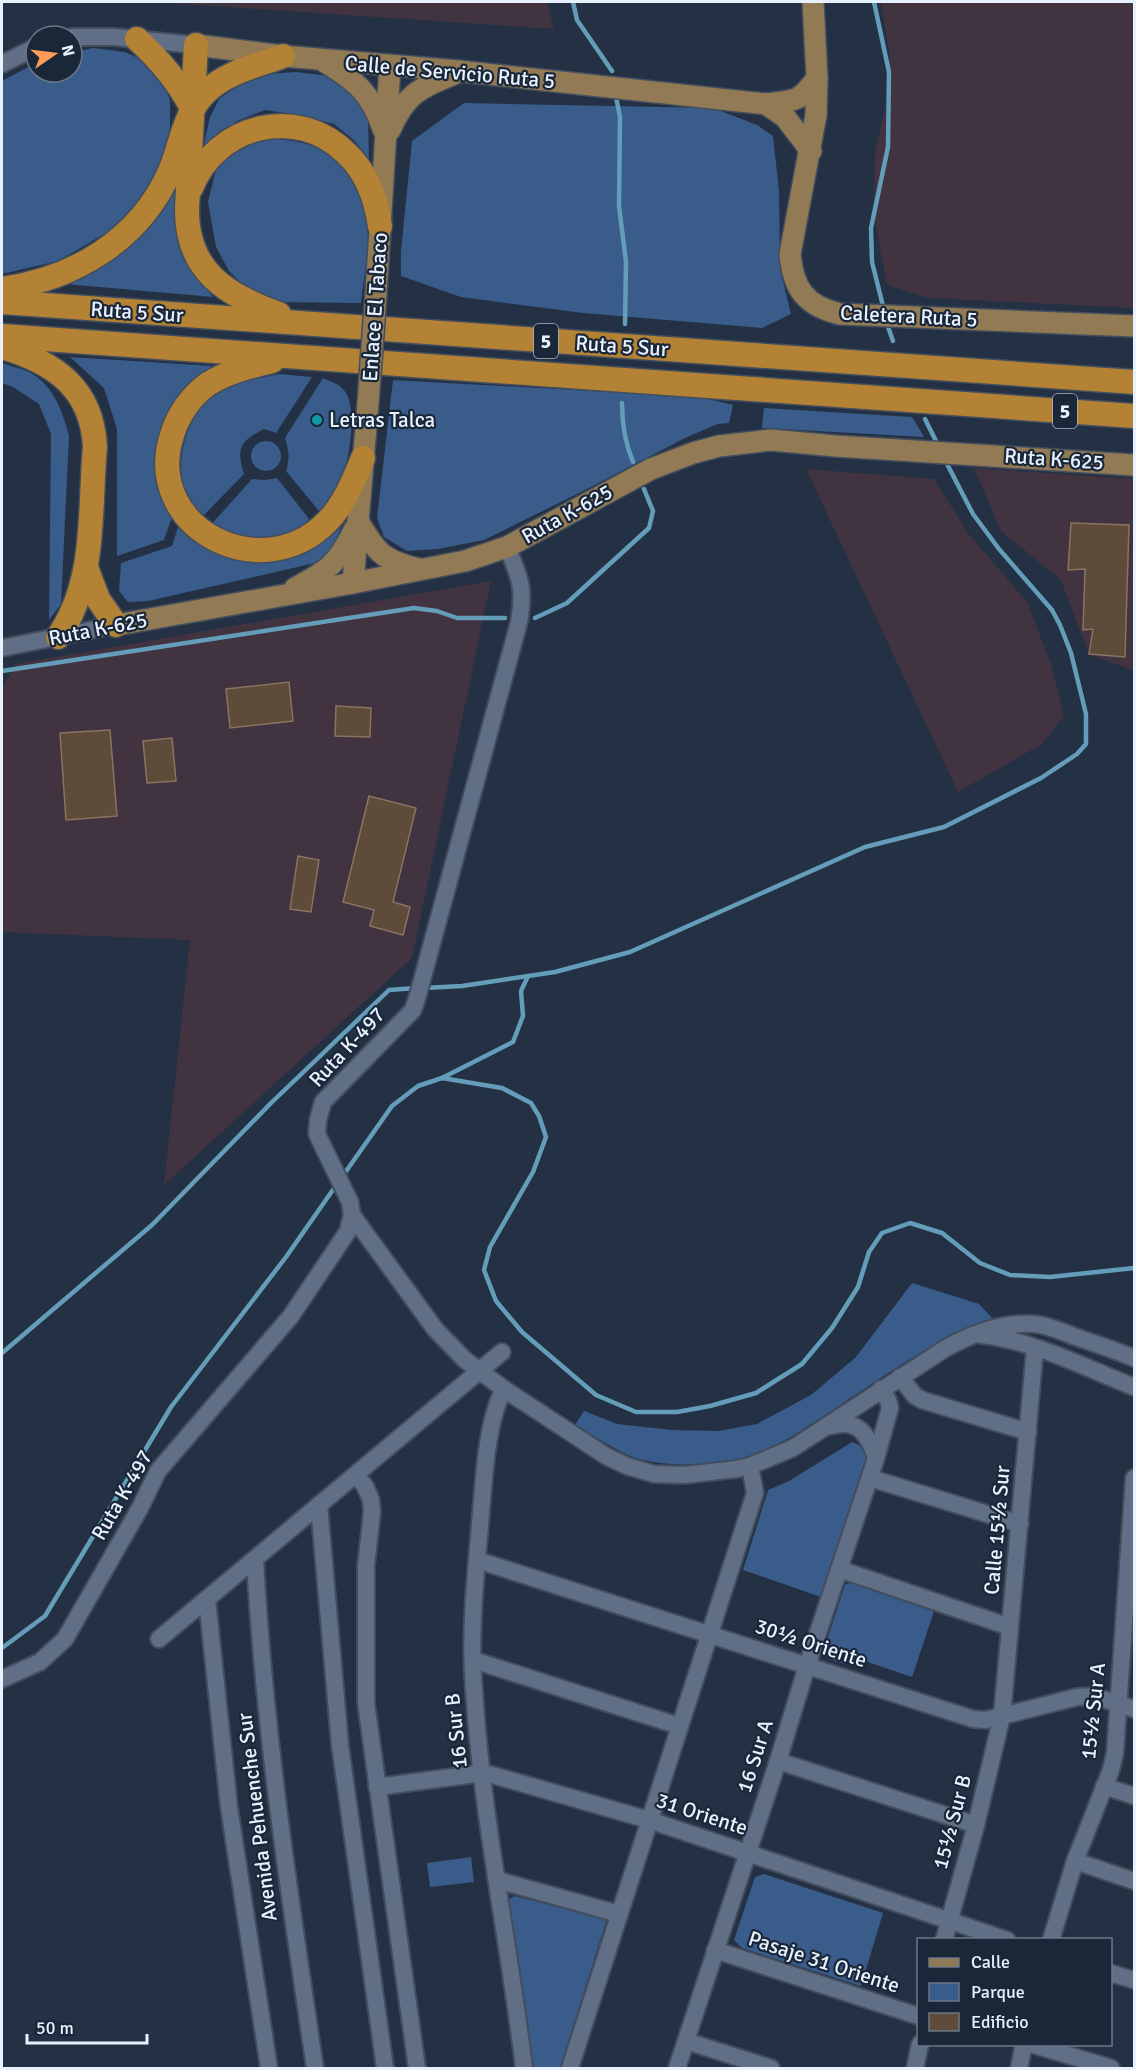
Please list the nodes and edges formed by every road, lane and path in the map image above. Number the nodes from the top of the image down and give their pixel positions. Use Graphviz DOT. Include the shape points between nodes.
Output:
graph roads {
  1 [pos="813,2"];
  2 [pos="84,36"];
  3 [pos="138,39"];
  4 [pos="196,45"];
  5 [pos="24,53"];
  6 [pos="283,57"];
  7 [pos="322,60"];
  8 [pos="2,64"];
  9 [pos="390,66"];
  10 [pos="459,71"];
  11 [pos="817,78"];
  12 [pos="766,104"];
  13 [pos="192,108"];
  14 [pos="386,138"];
  15 [pos="811,151"];
  16 [pos="188,199"];
  17 [pos="380,226"];
  18 [pos="2,289"];
  19 [pos="2,302"];
  20 [pos="316,324"];
  21 [pos="1134,326"];
  22 [pos="2,336"];
  23 [pos="2,347"];
  24 [pos="297,356"];
  25 [pos="1134,382"];
  26 [pos="1134,416"];
  27 [pos="363,458"];
  28 [pos="1134,465"];
  29 [pos="358,521"];
  30 [pos="507,547"];
  31 [pos="87,570"];
  32 [pos="422,570"];
  33 [pos="353,583"];
  34 [pos="279,596"];
  35 [pos="116,625"];
  36 [pos="58,637"];
  37 [pos="2,648"];
  38 [pos="351,1209"];
  39 [pos="971,1334"];
  40 [pos="1035,1348"];
  41 [pos="502,1352"];
  42 [pos="1134,1358"];
  43 [pos="480,1371"];
  44 [pos="900,1377"];
  45 [pos="1134,1387"];
  46 [pos="504,1389"];
  47 [pos="881,1389"];
  48 [pos="826,1427"];
  49 [pos="1028,1432"];
  50 [pos="876,1458"];
  51 [pos="750,1466"];
  52 [pos="356,1475"];
  53 [pos="870,1478"];
  54 [pos="1134,1478"];
  55 [pos="319,1505"];
  56 [pos="1020,1524"];
  57 [pos="255,1559"];
  58 [pos="477,1560"];
  59 [pos="839,1569"];
  60 [pos="207,1599"];
  61 [pos="1010,1627"];
  62 [pos="709,1634"];
  63 [pos="159,1639"];
  64 [pos="473,1660"];
  65 [pos="807,1666"];
  66 [pos="2,1679"];
  67 [pos="1127,1707"];
  68 [pos="1002,1716"];
  69 [pos="679,1726"];
  70 [pos="778,1761"];
  71 [pos="483,1773"];
  72 [pos="1104,1786"];
  73 [pos="377,1787"];
  74 [pos="1134,1796"];
  75 [pos="649,1820"];
  76 [pos="976,1825"];
  77 [pos="747,1853"];
  78 [pos="1075,1861"];
  79 [pos="497,1880"];
  80 [pos="1134,1881"];
  81 [pos="619,1914"];
  82 [pos="948,1920"];
  83 [pos="944,1938"];
  84 [pos="1000,1938"];
  85 [pos="1052,1938"];
  86 [pos="715,1950"];
  87 [pos="1112,1974"];
  88 [pos="1134,1980"];
  89 [pos="917,2016"];
  90 [pos="686,2041"];
  91 [pos="920,2046"];
  92 [pos="1024,2046"];
  93 [pos="1038,2046"];
  94 [pos="269,2068"];
  95 [pos="315,2068"];
  96 [pos="385,2068"];
  97 [pos="417,2068"];
  98 [pos="524,2068"];
  99 [pos="570,2068"];
  100 [pos="677,2068"];
  101 [pos="771,2068"];
  102 [pos="915,2068"];
  103 [pos="1019,2068"];
  104 [pos="1110,2068"];
  1 -- 11 [label="main road, Caletera Ruta 5"];
  2 -- 3 [label="street, Calle de Servicio Ruta 5"];
  3 -- 4 [label="street, Calle de Servicio Ruta 5"];
  3 -- 13 [label="highway" via="179,83"];
  4 -- 6 [label="main road, Calle de Servicio Ruta 5"];
  4 -- 13 [label="highway"];
  5 -- 8 [label="street"];
  6 -- 7 [label="main road, Calle de Servicio Ruta 5"];
  6 -- 13 [label="highway" via="217,82"];
  7 -- 9 [label="main road, Calle de Servicio Ruta 5"];
  7 -- 14 [label="main road" via="367,94"];
  9 -- 10 [label="main road, Calle de Servicio Ruta 5"];
  9 -- 14 [label="main road, Enlace El Tabaco"];
  10 -- 12 [label="main road, Calle de Servicio Ruta 5"];
  10 -- 14 [label="main road" via="411,96 399,109"];
  11 -- 12 [label="main road, Calle de Servicio Ruta 5" via="805,95 796,100"];
  11 -- 15 [label="main road, Caletera Ruta 5"];
  12 -- 15 [label="main road" via="785,117"];
  13 -- 16 [label="highway"];
  13 -- 18 [label="highway" via="162,187 145,213 121,238 90,261 59,276"];
  14 -- 17 [label="main road, Enlace El Tabaco"];
  15 -- 21 [label="main road, Caletera Ruta 5" via="791,245 791,264 806,298 820,309 840,314"];
  16 -- 17 [label="highway" via="202,166 230,140 267,127 297,128 335,143 354,162 370,187"];
  16 -- 20 [label="highway" via="192,245 212,278 247,302"];
  17 -- 27 [label="main road, Enlace El Tabaco, bridge"];
  19 -- 20 [label="highway, Ruta 5 Sur / 5"];
  20 -- 25 [label="highway, Ruta 5 Sur / 5"];
  22 -- 24 [label="highway, Ruta 5 Sur / 5"];
  23 -- 31 [label="highway" via="37,359 65,377 91,420 95,447"];
  24 -- 26 [label="highway, Ruta 5 Sur / 5"];
  24 -- 27 [label="highway" via="220,378 188,403 174,428 168,453 169,477 184,512 203,531 228,545 258,551 284,548 306,538 334,514"];
  27 -- 29 [label="main road, Enlace El Tabaco"];
  28 -- 30 [label="main road, Ruta K-625" via="771,440 719,446 651,469"];
  29 -- 32 [label="main road" via="384,557"];
  29 -- 33 [label="main road, Enlace El Tabaco"];
  29 -- 34 [label="main road" via="333,565"];
  30 -- 32 [label="main road, Ruta K-625"];
  30 -- 38 [label="street, Ruta K-497" via="521,581 519,622 418,995 413,1010 323,1102 318,1120 317,1134"];
  31 -- 35 [label="highway" via="98,598"];
  31 -- 36 [label="highway" via="77,603"];
  32 -- 33 [label="main road, Ruta K-625"];
  33 -- 34 [label="main road, Ruta K-625"];
  34 -- 35 [label="main road, Ruta K-625"];
  35 -- 36 [label="street, Ruta K-625"];
  36 -- 37 [label="street, Ruta K-625"];
  38 -- 43 [label="street" via="435,1329"];
  38 -- 66 [label="street, Ruta K-497" via="348,1232 291,1316 158,1471 64,1639 40,1662"];
  39 -- 40 [label="street" via="1001,1337"];
  39 -- 42 [label="street" via="1015,1324 1035,1324"];
  39 -- 44 [label="street"];
  40 -- 45 [label="street"];
  40 -- 49 [label="street, Calle 15½ Sur"];
  41 -- 43 [label="street"];
  43 -- 46 [label="street"];
  43 -- 52 [label="street"];
  44 -- 47 [label="street"];
  44 -- 49 [label="street" via="922,1400"];
  46 -- 51 [label="street" via="627,1466 654,1474 685,1475"];
  46 -- 58 [label="street, 16 Sur B" via="496,1406 484,1475"];
  47 -- 48 [label="street"];
  47 -- 50 [label="street, 16 Sur A" via="890,1408"];
  48 -- 50 [label="street" via="845,1423 856,1426 867,1435"];
  48 -- 51 [label="street" via="793,1448"];
  49 -- 56 [label="street, Calle 15½ Sur"];
  50 -- 53 [label="street, 16 Sur A"];
  51 -- 62 [label="street" via="755,1493"];
  52 -- 55 [label="street"];
  52 -- 73 [label="street" via="365,1486 372,1512 366,1566 366,1703"];
  53 -- 56 [label="street"];
  53 -- 59 [label="street, 16 Sur A"];
  54 -- 67 [label="street, 15½ Sur A" via="1124,1610"];
  55 -- 57 [label="street"];
  55 -- 96 [label="street" via="340,1744"];
  56 -- 61 [label="street, Calle 15½ Sur"];
  57 -- 60 [label="street"];
  57 -- 95 [label="street, Avenida Pehuenche Sur" via="280,1825"];
  58 -- 62 [label="street, 30½ Oriente"];
  58 -- 64 [label="street, 16 Sur B"];
  59 -- 61 [label="street"];
  59 -- 65 [label="street, 16 Sur A"];
  60 -- 63 [label="street"];
  60 -- 94 [label="street, Avenida Pehuenche Sur" via="229,1807"];
  61 -- 68 [label="street, Calle 15½ Sur"];
  62 -- 65 [label="street, 30½ Oriente"];
  62 -- 69 [label="street"];
  64 -- 69 [label="street"];
  64 -- 71 [label="street, 16 Sur B"];
  65 -- 68 [label="street, 30½ Oriente" via="973,1719"];
  65 -- 70 [label="street, 16 Sur A"];
  67 -- 68 [label="street, 30½ Oriente" via="1094,1696 1077,1697"];
  67 -- 72 [label="street, 15½ Sur A"];
  68 -- 76 [label="street, 15½ Sur B"];
  69 -- 75 [label="street"];
  70 -- 76 [label="street"];
  70 -- 77 [label="street, 16 Sur A"];
  71 -- 73 [label="street, 31 Oriente"];
  71 -- 75 [label="street, 31 Oriente"];
  71 -- 79 [label="street, 16 Sur B"];
  72 -- 74 [label="street"];
  72 -- 78 [label="street, 15½ Sur A"];
  73 -- 97 [label="street"];
  75 -- 77 [label="street, 31 Oriente"];
  75 -- 81 [label="street"];
  76 -- 82 [label="street, 15½ Sur B"];
  77 -- 82 [label="street, 31 Oriente"];
  77 -- 86 [label="street, 16 Sur A"];
  78 -- 80 [label="street"];
  78 -- 85 [label="street, 15½ Sur A"];
  79 -- 81 [label="street"];
  79 -- 98 [label="street, 16 Sur B"];
  81 -- 99 [label="street"];
  82 -- 83 [label="street, 15½ Sur B"];
  82 -- 84 [label="street, 31 Oriente"];
  86 -- 89 [label="street, Pasaje 31 Oriente"];
  86 -- 90 [label="street, 16 Sur A"];
  87 -- 88 [label="street"];
  90 -- 100 [label="street, 16 Sur A"];
  90 -- 101 [label="street"];
  91 -- 102 [label="street"];
  92 -- 103 [label="street"];
  93 -- 104 [label="street"];
}
